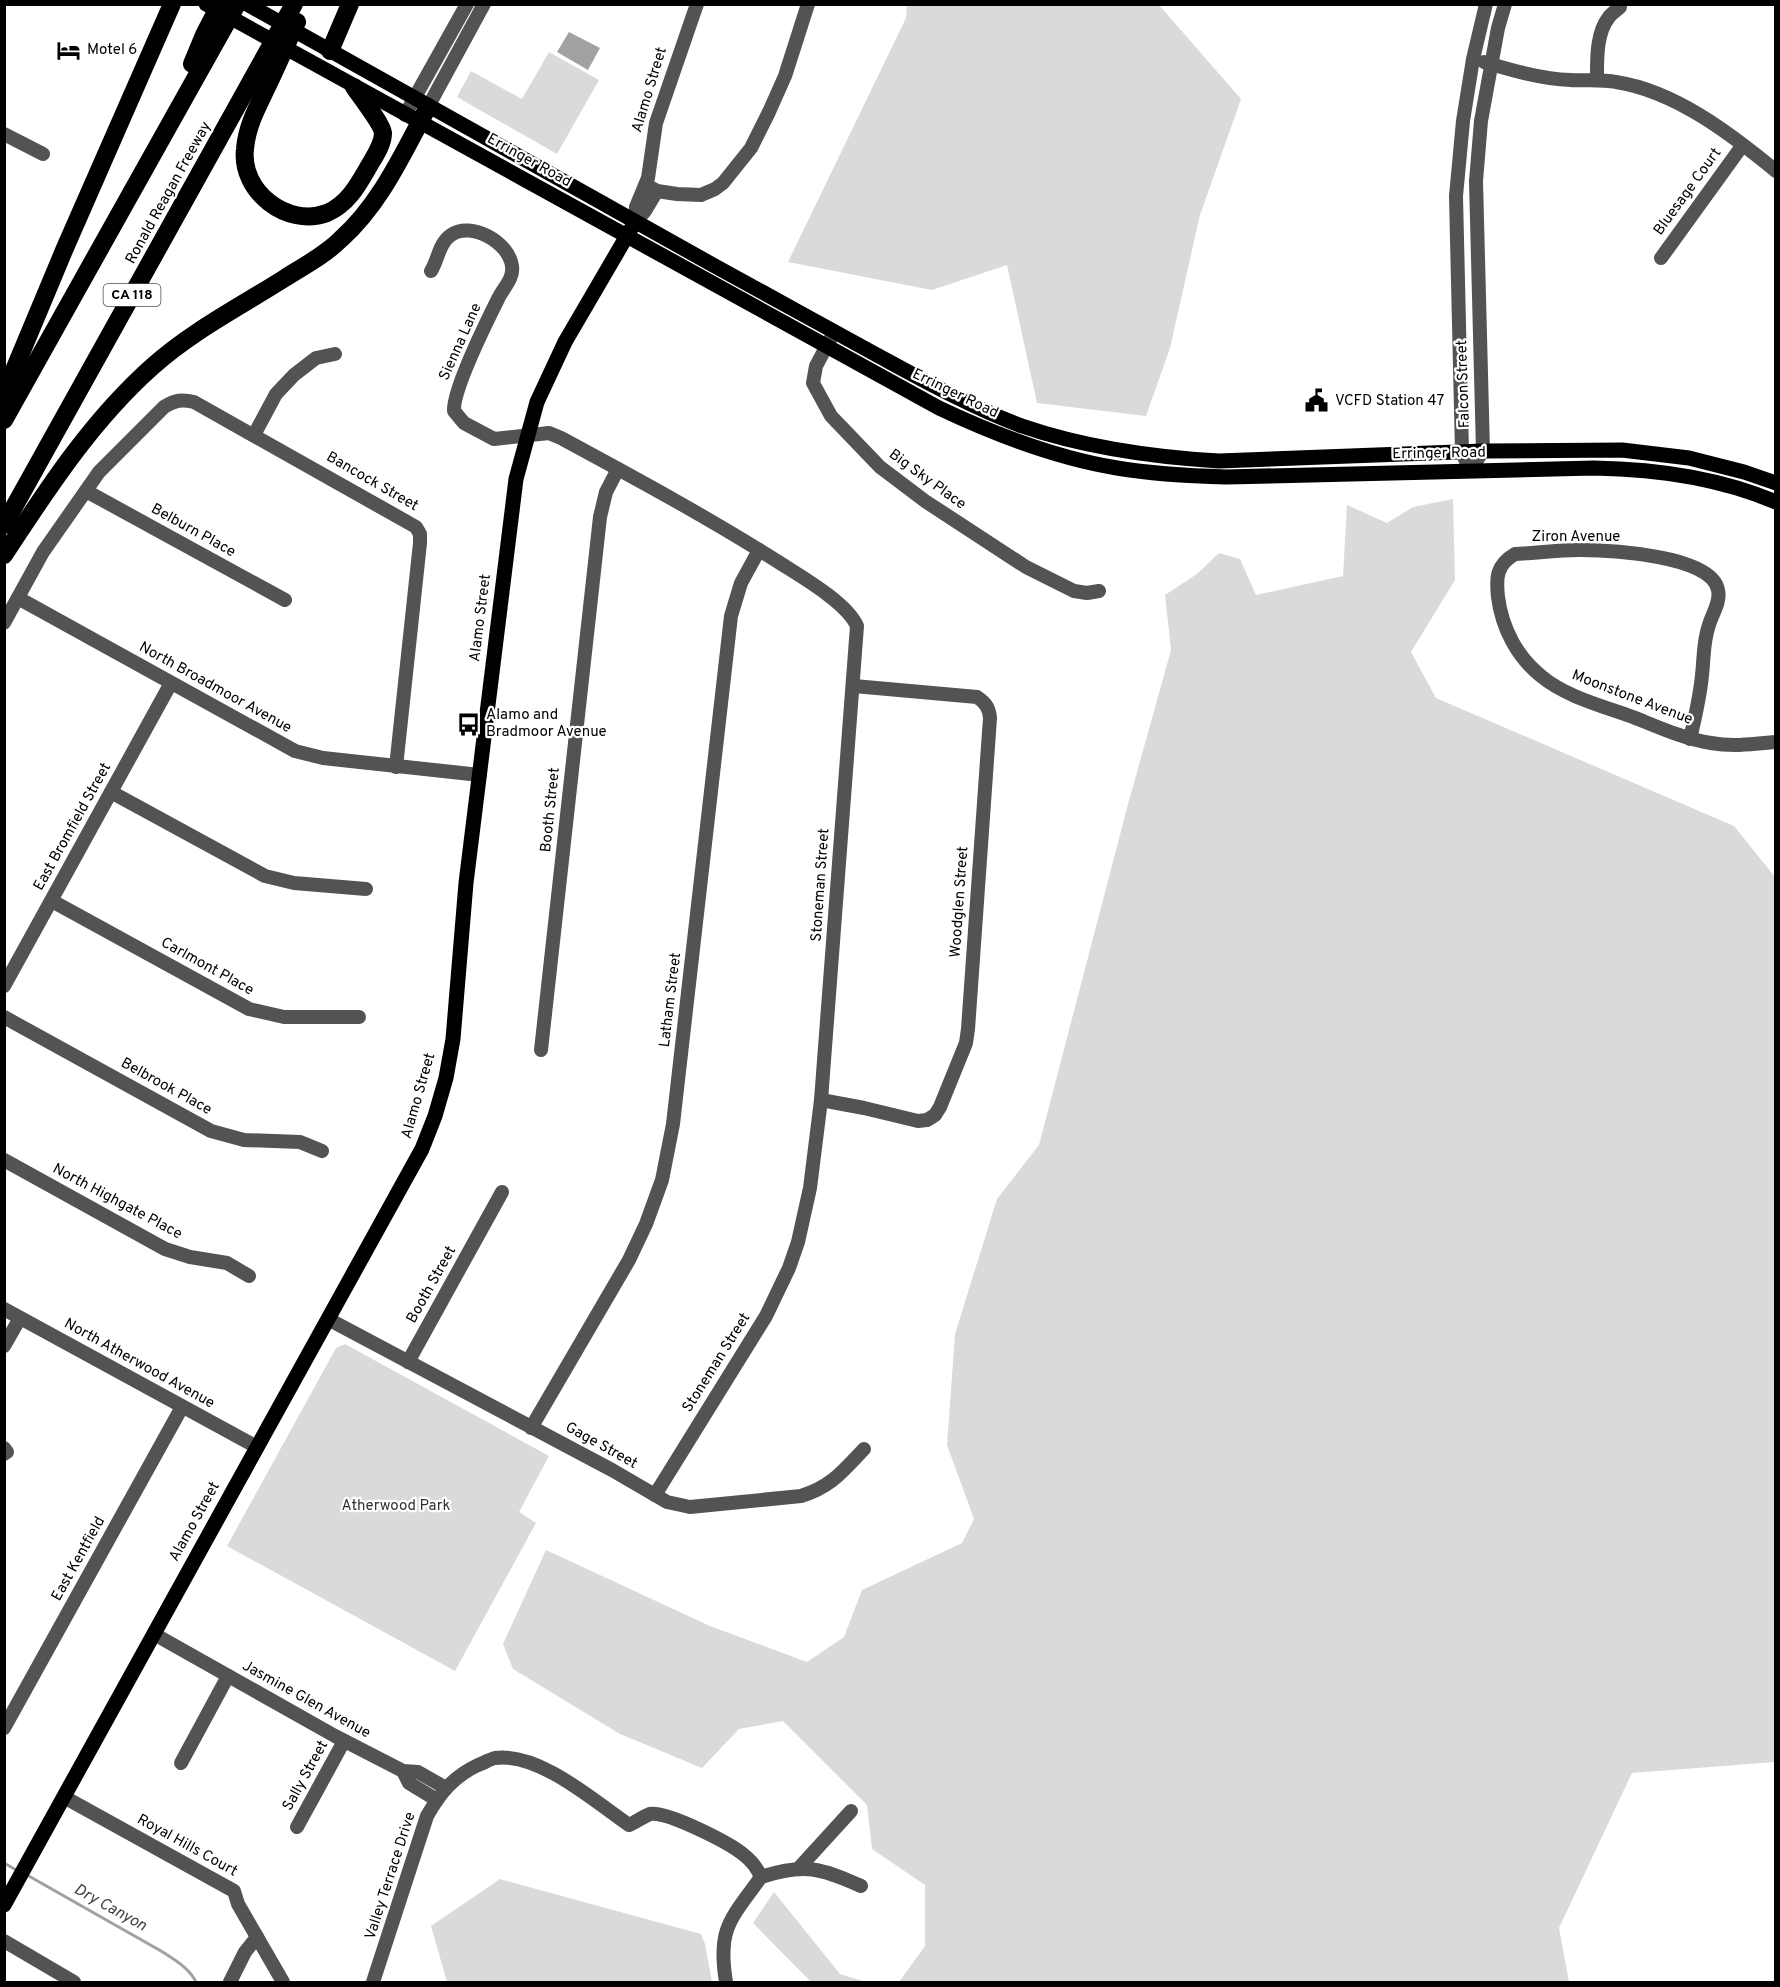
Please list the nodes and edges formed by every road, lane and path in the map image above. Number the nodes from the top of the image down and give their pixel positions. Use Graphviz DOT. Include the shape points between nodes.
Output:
graph roads {
  1 [pos="172,4"];
  2 [pos="206,4"];
  3 [pos="220,4"];
  4 [pos="237,4"];
  5 [pos="247,4"];
  6 [pos="350,4"];
  7 [pos="467,4"];
  8 [pos="484,4"];
  9 [pos="698,4"];
  10 [pos="808,4"];
  11 [pos="1486,4"];
  12 [pos="1505,4"];
  13 [pos="301,6"];
  14 [pos="1620,7"];
  15 [pos="210,38"];
  16 [pos="330,51"];
  17 [pos="1473,59"];
  18 [pos="1491,64"];
  19 [pos="267,69"];
  20 [pos="1597,80"];
  21 [pos="354,87"];
  22 [pos="417,111"];
  23 [pos="4,134"];
  24 [pos="1742,146"];
  25 [pos="43,154"];
  26 [pos="1776,171"];
  27 [pos="652,188"];
  28 [pos="635,222"];
  29 [pos="627,236"];
  30 [pos="1661,258"];
  31 [pos="431,271"];
  32 [pos="835,332"];
  33 [pos="826,347"];
  34 [pos="335,354"];
  35 [pos="4,394"];
  36 [pos="4,420"];
  37 [pos="254,435"];
  38 [pos="527,436"];
  39 [pos="1483,451"];
  40 [pos="1462,452"];
  41 [pos="618,469"];
  42 [pos="1470,471"];
  43 [pos="1776,483"];
  44 [pos="86,491"];
  45 [pos="1776,502"];
  46 [pos="4,525"];
  47 [pos="759,550"];
  48 [pos="4,555"];
  49 [pos="1507,559"];
  50 [pos="1099,591"];
  51 [pos="18,598"];
  52 [pos="285,600"];
  53 [pos="4,623"];
  54 [pos="171,683"];
  55 [pos="854,686"];
  56 [pos="1690,739"];
  57 [pos="1776,742"];
  58 [pos="396,767"];
  59 [pos="480,775"];
  60 [pos="111,792"];
  61 [pos="366,890"];
  62 [pos="52,901"];
  63 [pos="4,986"];
  64 [pos="4,1017"];
  65 [pos="359,1017"];
  66 [pos="541,1050"];
  67 [pos="821,1101"];
  68 [pos="322,1151"];
  69 [pos="4,1160"];
  70 [pos="502,1192"];
  71 [pos="249,1276"];
  72 [pos="4,1309"];
  73 [pos="20,1317"];
  74 [pos="328,1319"];
  75 [pos="4,1346"];
  76 [pos="408,1362"];
  77 [pos="182,1407"];
  78 [pos="531,1428"];
  79 [pos="257,1447"];
  80 [pos="4,1448"];
  81 [pos="864,1449"];
  82 [pos="4,1455"];
  83 [pos="655,1495"];
  84 [pos="154,1634"];
  85 [pos="228,1676"];
  86 [pos="4,1728"];
  87 [pos="344,1741"];
  88 [pos="181,1763"];
  89 [pos="403,1771"];
  90 [pos="446,1788"];
  91 [pos="64,1797"];
  92 [pos="437,1800"];
  93 [pos="851,1811"];
  94 [pos="297,1827"];
  95 [pos="799,1868"];
  96 [pos="760,1877"];
  97 [pos="861,1886"];
  98 [pos="4,1905"];
  99 [pos="257,1937"];
  100 [pos="4,1941"];
  101 [pos="60,1978"];
  102 [pos="74,1983"];
  103 [pos="230,1983"];
  104 [pos="283,1983"];
  105 [pos="372,1983"];
  106 [pos="726,1983"];
  1 -- 35 [label="highway"];
  2 -- 21 [label="main road, Erringer Road"];
  3 -- 15 [label="highway"];
  4 -- 15 [label="highway"];
  5 -- 16 [label="main road, Erringer Road"];
  6 -- 16 [label="highway"];
  7 -- 22 [label="street"];
  8 -- 22 [label="street"];
  9 -- 27 [label="street, Alamo Street" via="656,123"];
  10 -- 27 [label="street" via="785,76 751,148 723,183 701,195"];
  11 -- 17 [label="street, Falcon Street"];
  12 -- 18 [label="street, Falcon Street"];
  13 -- 19 [label="highway"];
  14 -- 20 [label="street" via="1608,17 1600,37"];
  15 -- 36 [label="highway, CA 118" via="164,133"];
  16 -- 22 [label="main road, Erringer Road"];
  17 -- 18 [label="street"];
  17 -- 40 [label="street, Falcon Street" via="1456,196"];
  18 -- 20 [label="street" via="1568,80"];
  18 -- 39 [label="street, Falcon Street" via="1476,181"];
  19 -- 21 [label="highway" via="244,151 248,175 261,196 283,212 315,216 328,212 352,194 380,145 380,126"];
  19 -- 46 [label="highway, Ronald Reagan Freeway / CA 118"];
  20 -- 24 [label="street" via="1640,87 1666,97"];
  21 -- 22 [label="main road, Erringer Road"];
  22 -- 28 [label="main road, Erringer Road"];
  22 -- 29 [label="main road, Erringer Road"];
  22 -- 48 [label="highway" via="378,197 361,220 309,264 193,335 153,366 107,411 59,472"];
  23 -- 25 [label="street"];
  24 -- 26 [label="street"];
  24 -- 30 [label="street, Bluesage Court"];
  27 -- 28 [label="street, Alamo Street" via="636,207"];
  28 -- 29 [label="main road, Alamo Street"];
  28 -- 32 [label="main road, Erringer Road"];
  29 -- 33 [label="main road, Erringer Road"];
  29 -- 38 [label="main road, Alamo Street" via="566,342 537,402"];
  31 -- 38 [label="street, Sienna Lane" via="444,241 461,231 481,234 502,246 510,256 511,277 457,392 454,411 464,423 489,437 500,440"];
  32 -- 33 [label="street, Big Sky Place"];
  32 -- 40 [label="main road, Erringer Road" via="978,408 1022,426 1122,452 1219,460"];
  33 -- 42 [label="main road, Erringer Road" via="988,430 1040,450 1115,468 1226,477"];
  33 -- 50 [label="street, Big Sky Place" via="813,376 816,391 831,416 880,467 1026,567 1074,591"];
  34 -- 37 [label="street" via="316,358 294,375 276,394"];
  37 -- 44 [label="street, Bancock Street" via="194,402 173,401 114,456"];
  37 -- 58 [label="street, Bancock Street" via="409,522 420,534"];
  38 -- 41 [label="street, Stoneman Street" via="549,433"];
  38 -- 59 [label="main road, Alamo Street" via="516,479"];
  39 -- 40 [label="main road, Erringer Road"];
  39 -- 42 [label="street"];
  39 -- 43 [label="main road, Erringer Road" via="1656,453 1721,465"];
  40 -- 42 [label="street, Falcon Street"];
  41 -- 47 [label="street, Stoneman Street"];
  41 -- 66 [label="street, Booth Street" via="606,492 600,518"];
  42 -- 45 [label="main road, Erringer Road" via="1639,468 1718,482"];
  44 -- 51 [label="street"];
  44 -- 52 [label="street, Belburn Place"];
  47 -- 55 [label="street, Stoneman Street" via="811,583 854,618 858,632"];
  47 -- 78 [label="street, Latham Street" via="741,583 731,616 673,1124 662,1180 629,1260"];
  49 -- 56 [label="street, Moonstone Avenue" via="1496,578 1504,626 1526,662 1541,677 1559,688"];
  49 -- 56 [label="street, Ziron Avenue" via="1515,554 1615,551 1688,565 1714,579 1719,600 1708,627"];
  51 -- 53 [label="street"];
  51 -- 54 [label="street, North Broadmoor Avenue"];
  54 -- 58 [label="street, North Broadmoor Avenue" via="295,751"];
  54 -- 60 [label="street, East Bromfield Street"];
  55 -- 67 [label="street, Stoneman Street"];
  55 -- 67 [label="street, Woodglen Street" via="977,697 989,710 968,1029 940,1107 927,1120"];
  56 -- 57 [label="street, Moonstone Avenue" via="1733,745"];
  58 -- 59 [label="street, North Broadmoor Avenue"];
  59 -- 74 [label="main road, Alamo Street" via="446,1078 422,1149"];
  60 -- 61 [label="street" via="265,876"];
  60 -- 62 [label="street, East Bromfield Street"];
  62 -- 63 [label="street, East Bromfield Street"];
  62 -- 65 [label="street, Carlmont Place" via="249,1009 284,1017"];
  64 -- 68 [label="street, Belbrook Place" via="211,1131 244,1140 300,1142"];
  67 -- 83 [label="street, Stoneman Street" via="810,1188 789,1269 766,1316"];
  69 -- 71 [label="street, North Highgate Place" via="165,1249 227,1263"];
  70 -- 76 [label="street, Booth Street"];
  72 -- 73 [label="street, North Atherwood Avenue"];
  73 -- 75 [label="street"];
  73 -- 77 [label="street, North Atherwood Avenue"];
  74 -- 76 [label="street, Gage Street"];
  74 -- 79 [label="main road, Alamo Street"];
  76 -- 78 [label="street, Gage Street"];
  77 -- 79 [label="street, North Atherwood Avenue"];
  77 -- 86 [label="street, East Kentfield"];
  78 -- 83 [label="street, Gage Street"];
  79 -- 84 [label="main road, Alamo Street"];
  80 -- 82 [label="street"];
  81 -- 83 [label="street, Gage Street" via="827,1486 801,1496 690,1507"];
  84 -- 85 [label="street, Jasmine Glen Avenue"];
  84 -- 91 [label="main road, Alamo Street"];
  85 -- 87 [label="street, Jasmine Glen Avenue"];
  85 -- 88 [label="street"];
  87 -- 89 [label="street, Jasmine Glen Avenue"];
  87 -- 94 [label="street, Sally Street"];
  89 -- 90 [label="street" via="424,1774"];
  89 -- 92 [label="street, Jasmine Glen Avenue" via="409,1783"];
  90 -- 92 [label="street, Valley Terrace Drive"];
  90 -- 96 [label="street, Valley Terrace Drive" via="471,1768 494,1758 518,1759 548,1769 629,1825 650,1814 665,1815 718,1839 745,1855"];
  91 -- 98 [label="main road, Alamo Street"];
  91 -- 99 [label="street, Royal Hills Court" via="234,1891"];
  92 -- 105 [label="street, Valley Terrace Drive" via="427,1816"];
  93 -- 95 [label="street"];
  95 -- 96 [label="street"];
  95 -- 97 [label="street" via="832,1873"];
  96 -- 106 [label="street" via="729,1921 722,1957"];
  99 -- 103 [label="street"];
  99 -- 104 [label="street, Royal Hills Court"];
  100 -- 101 [label="street"];
  101 -- 102 [label="street"];
}
